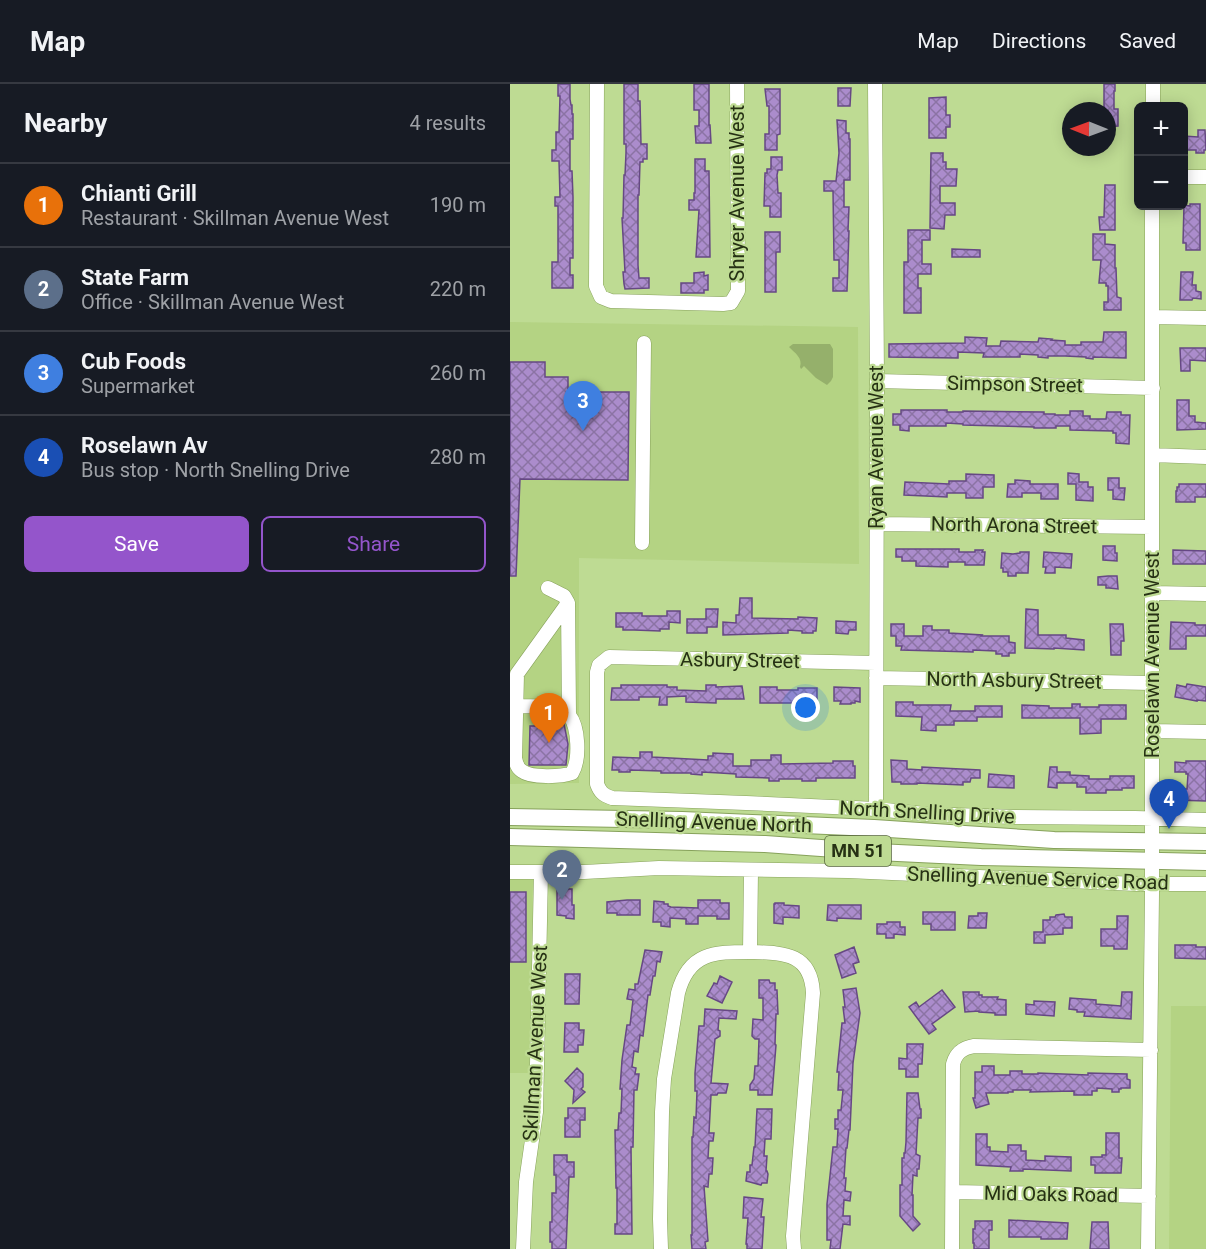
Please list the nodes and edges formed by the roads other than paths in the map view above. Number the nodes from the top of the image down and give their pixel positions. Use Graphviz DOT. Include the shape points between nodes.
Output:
graph roads {
  1 [pos="597,84"];
  2 [pos="737,84"];
  3 [pos="875,84"];
  4 [pos="1153,84"];
  5 [pos="1153,102"];
  6 [pos="1188,177"];
  7 [pos="1206,177"];
  8 [pos="1152,210"];
  9 [pos="1152,318"];
  10 [pos="1206,318"];
  11 [pos="644,343"];
  12 [pos="876,381"];
  13 [pos="1153,388"];
  14 [pos="1152,455"];
  15 [pos="1206,457"];
  16 [pos="876,524"];
  17 [pos="1152,527"];
  18 [pos="642,543"];
  19 [pos="548,588"];
  20 [pos="1152,593"];
  21 [pos="1206,594"];
  22 [pos="568,603"];
  23 [pos="876,663"];
  24 [pos="514,672"];
  25 [pos="876,678"];
  26 [pos="1152,683"];
  27 [pos="517,706"];
  28 [pos="569,707"];
  29 [pos="1152,731"];
  30 [pos="1206,732"];
  31 [pos="607,795"];
  32 [pos="876,809"];
  33 [pos="510,817"];
  34 [pos="1152,818"];
  35 [pos="1206,820"];
  36 [pos="510,837"];
  37 [pos="1152,841"];
  38 [pos="1206,842"];
  39 [pos="1152,861"];
  40 [pos="1206,862"];
  41 [pos="752,870"];
  42 [pos="510,872"];
  43 [pos="541,873"];
  44 [pos="1152,883"];
  45 [pos="1206,884"];
  46 [pos="750,952"];
  47 [pos="1151,1050"];
  48 [pos="953,1192"];
  49 [pos="1149,1196"];
  50 [pos="517,1216"];
  51 [pos="523,1249"];
  52 [pos="661,1249"];
  53 [pos="794,1249"];
  54 [pos="952,1249"];
  55 [pos="1148,1249"];
  1 -- 2 [label="street, Shryer Avenue West" via="597,286 601,297 622,302 723,304 731,303 738,291"];
  3 -- 12 [label="street, Ryan Avenue West"];
  4 -- 5 [label="street"];
  6 -- 7 [label="street"];
  8 -- 9 [label="street, Roselawn Avenue West"];
  9 -- 10 [label="street"];
  9 -- 13 [label="street, Roselawn Avenue West"];
  11 -- 18 [label="street"];
  12 -- 13 [label="street, Simpson Street"];
  12 -- 16 [label="street, Ryan Avenue West"];
  13 -- 14 [label="street, Roselawn Avenue West"];
  14 -- 15 [label="street"];
  14 -- 17 [label="street, Roselawn Avenue West"];
  16 -- 17 [label="street, North Arona Street"];
  16 -- 23 [label="street, Ryan Avenue West"];
  17 -- 20 [label="street, Roselawn Avenue West"];
  19 -- 22 [label="street" via="564,596"];
  20 -- 21 [label="street"];
  20 -- 26 [label="street, Roselawn Avenue West"];
  22 -- 24 [label="street"];
  22 -- 28 [label="street"];
  23 -- 25 [label="street, Ryan Avenue West"];
  23 -- 31 [label="street, Asbury Street" via="609,657 597,672 597,784"];
  24 -- 27 [label="street"];
  25 -- 26 [label="street, North Asbury Street"];
  25 -- 32 [label="street, Ryan Avenue West"];
  26 -- 29 [label="street, Roselawn Avenue West"];
  27 -- 28 [label="street"];
  27 -- 28 [label="street" via="517,765 523,773 531,775 563,776 572,773 576,766 576,728"];
  29 -- 30 [label="street"];
  29 -- 34 [label="street, Roselawn Avenue West"];
  31 -- 32 [label="street, North Snelling Drive"];
  32 -- 34 [label="street, North Snelling Drive" via="1015,817"];
  33 -- 37 [label="main road, Snelling Avenue North / MN 51" via="682,820 1054,840"];
  34 -- 35 [label="street, North Snelling Drive"];
  34 -- 37 [label="street, Roselawn Avenue West"];
  36 -- 39 [label="main road, Snelling Avenue North / MN 51"];
  37 -- 38 [label="main road, Snelling Avenue North / MN 51"];
  37 -- 39 [label="street, Roselawn Avenue West"];
  39 -- 40 [label="main road, Snelling Avenue North / MN 51"];
  39 -- 44 [label="street, Roselawn Avenue West"];
  41 -- 43 [label="street, Snelling Avenue Service Road" via="660,868"];
  41 -- 44 [label="street, Snelling Avenue Service Road"];
  41 -- 46 [label="street"];
  42 -- 43 [label="street, Snelling Avenue Service Road"];
  43 -- 50 [label="street, Skillman Avenue West" via="536,1112"];
  44 -- 45 [label="street, Snelling Avenue Service Road"];
  44 -- 47 [label="street, Roselawn Avenue West"];
  46 -- 52 [label="street" via="709,955 692,966 681,983 663,1096"];
  46 -- 53 [label="street" via="795,958 805,967 812,983"];
  47 -- 48 [label="street" via="964,1048 953,1064"];
  47 -- 49 [label="street, Roselawn Avenue West"];
  48 -- 49 [label="street, Mid Oaks Road"];
  48 -- 54 [label="street"];
  49 -- 55 [label="street, Roselawn Avenue West"];
  50 -- 51 [label="street, Skillman Avenue West"];
}
